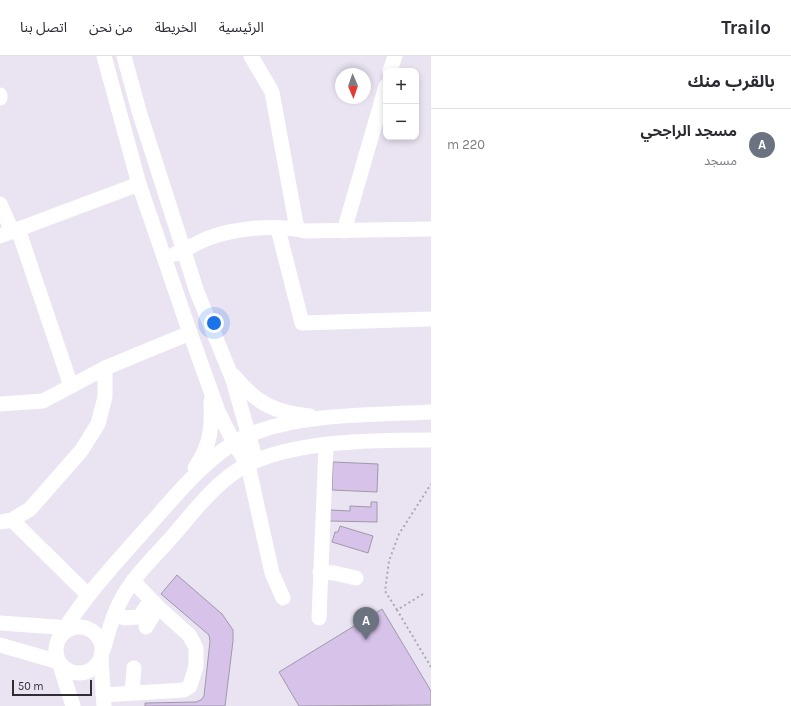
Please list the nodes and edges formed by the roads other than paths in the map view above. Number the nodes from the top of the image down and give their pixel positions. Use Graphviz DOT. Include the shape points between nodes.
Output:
graph roads {
  1 [pos="104,56"];
  2 [pos="124,56"];
  3 [pos="251,56"];
  4 [pos="394,56"];
  5 [pos="391,68"];
  6 [pos="0,95"];
  7 [pos="383,96"];
  8 [pos="0,98"];
  9 [pos="139,184"];
  10 [pos="0,204"];
  11 [pos="278,229"];
  12 [pos="297,229"];
  13 [pos="431,229"];
  14 [pos="344,231"];
  15 [pos="10,232"];
  16 [pos="184,250"];
  17 [pos="165,258"];
  18 [pos="431,319"];
  19 [pos="190,333"];
  20 [pos="105,368"];
  21 [pos="228,368"];
  22 [pos="71,386"];
  23 [pos="211,390"];
  24 [pos="0,404"];
  25 [pos="240,405"];
  26 [pos="218,411"];
  27 [pos="431,412"];
  28 [pos="335,417"];
  29 [pos="248,435"];
  30 [pos="431,440"];
  31 [pos="234,443"];
  32 [pos="326,445"];
  33 [pos="252,463"];
  34 [pos="180,490"];
  35 [pos="6,521"];
  36 [pos="320,572"];
  37 [pos="356,578"];
  38 [pos="133,581"];
  39 [pos="88,595"];
  40 [pos="283,598"];
  41 [pos="154,603"];
  42 [pos="114,615"];
  43 [pos="319,618"];
  44 [pos="5,623"];
  45 [pos="146,627"];
  46 [pos="65,632"];
  47 [pos="3,646"];
  48 [pos="102,654"];
  49 [pos="59,662"];
  50 [pos="134,668"];
  51 [pos="132,693"];
  52 [pos="103,700"];
  53 [pos="73,706"];
  1 -- 9 [label="street"];
  2 -- 16 [label="street"];
  3 -- 12 [label="street" via="272,92"];
  4 -- 5 [label="street"];
  6 -- 8 [label="street"];
  7 -- 14 [label="street"];
  9 -- 15 [label="street"];
  9 -- 17 [label="street"];
  10 -- 15 [label="street"];
  11 -- 12 [label="street"];
  11 -- 16 [label="street" via="229,231"];
  11 -- 18 [label="street" via="302,323"];
  12 -- 14 [label="street"];
  13 -- 14 [label="street"];
  15 -- 22 [label="street"];
  16 -- 17 [label="street"];
  16 -- 21 [label="street"];
  17 -- 19 [label="street"];
  19 -- 20 [label="street"];
  19 -- 23 [label="street"];
  20 -- 22 [label="street"];
  20 -- 35 [label="street" via="105,397 98,424 81,451 30,509"];
  21 -- 25 [label="street"];
  21 -- 28 [label="street" via="256,400 271,408 302,415"];
  22 -- 24 [label="street" via="43,401"];
  23 -- 26 [label="street"];
  23 -- 34 [label="street" via="212,420 208,447"];
  25 -- 26 [label="street" via="238,410 233,412"];
  25 -- 29 [label="street"];
  26 -- 31 [label="street"];
  27 -- 28 [label="street"];
  28 -- 29 [label="street" via="276,426"];
  29 -- 31 [label="street"];
  29 -- 33 [label="street"];
  30 -- 32 [label="street"];
  31 -- 33 [label="street"];
  31 -- 34 [label="street" via="215,456"];
  32 -- 33 [label="street" via="309,447"];
  32 -- 36 [label="street"];
  33 -- 38 [label="street" via="218,486"];
  33 -- 40 [label="street" via="272,573"];
  34 -- 39 [label="street"];
  35 -- 39 [label="street"];
  36 -- 37 [label="street"];
  36 -- 43 [label="street"];
  38 -- 41 [label="street"];
  38 -- 42 [label="street"];
  39 -- 46 [label="street"];
  41 -- 42 [label="street" via="139,617 125,618"];
  41 -- 45 [label="street"];
  41 -- 51 [label="street" via="189,635 196,648 196,666 190,686 184,690"];
  42 -- 48 [label="street"];
  44 -- 46 [label="street"];
  44 -- 47 [label="street" via="15,633 15,637"];
  46 -- 48 [label="street" via="79,627 93,631 101,643"];
  46 -- 49 [label="street" via="56,646"];
  47 -- 49 [label="street"];
  48 -- 49 [label="street" via="93,669 79,674 64,668"];
  48 -- 52 [label="street"];
  49 -- 53 [label="street"];
  50 -- 51 [label="street"];
  51 -- 52 [label="street"];
}
